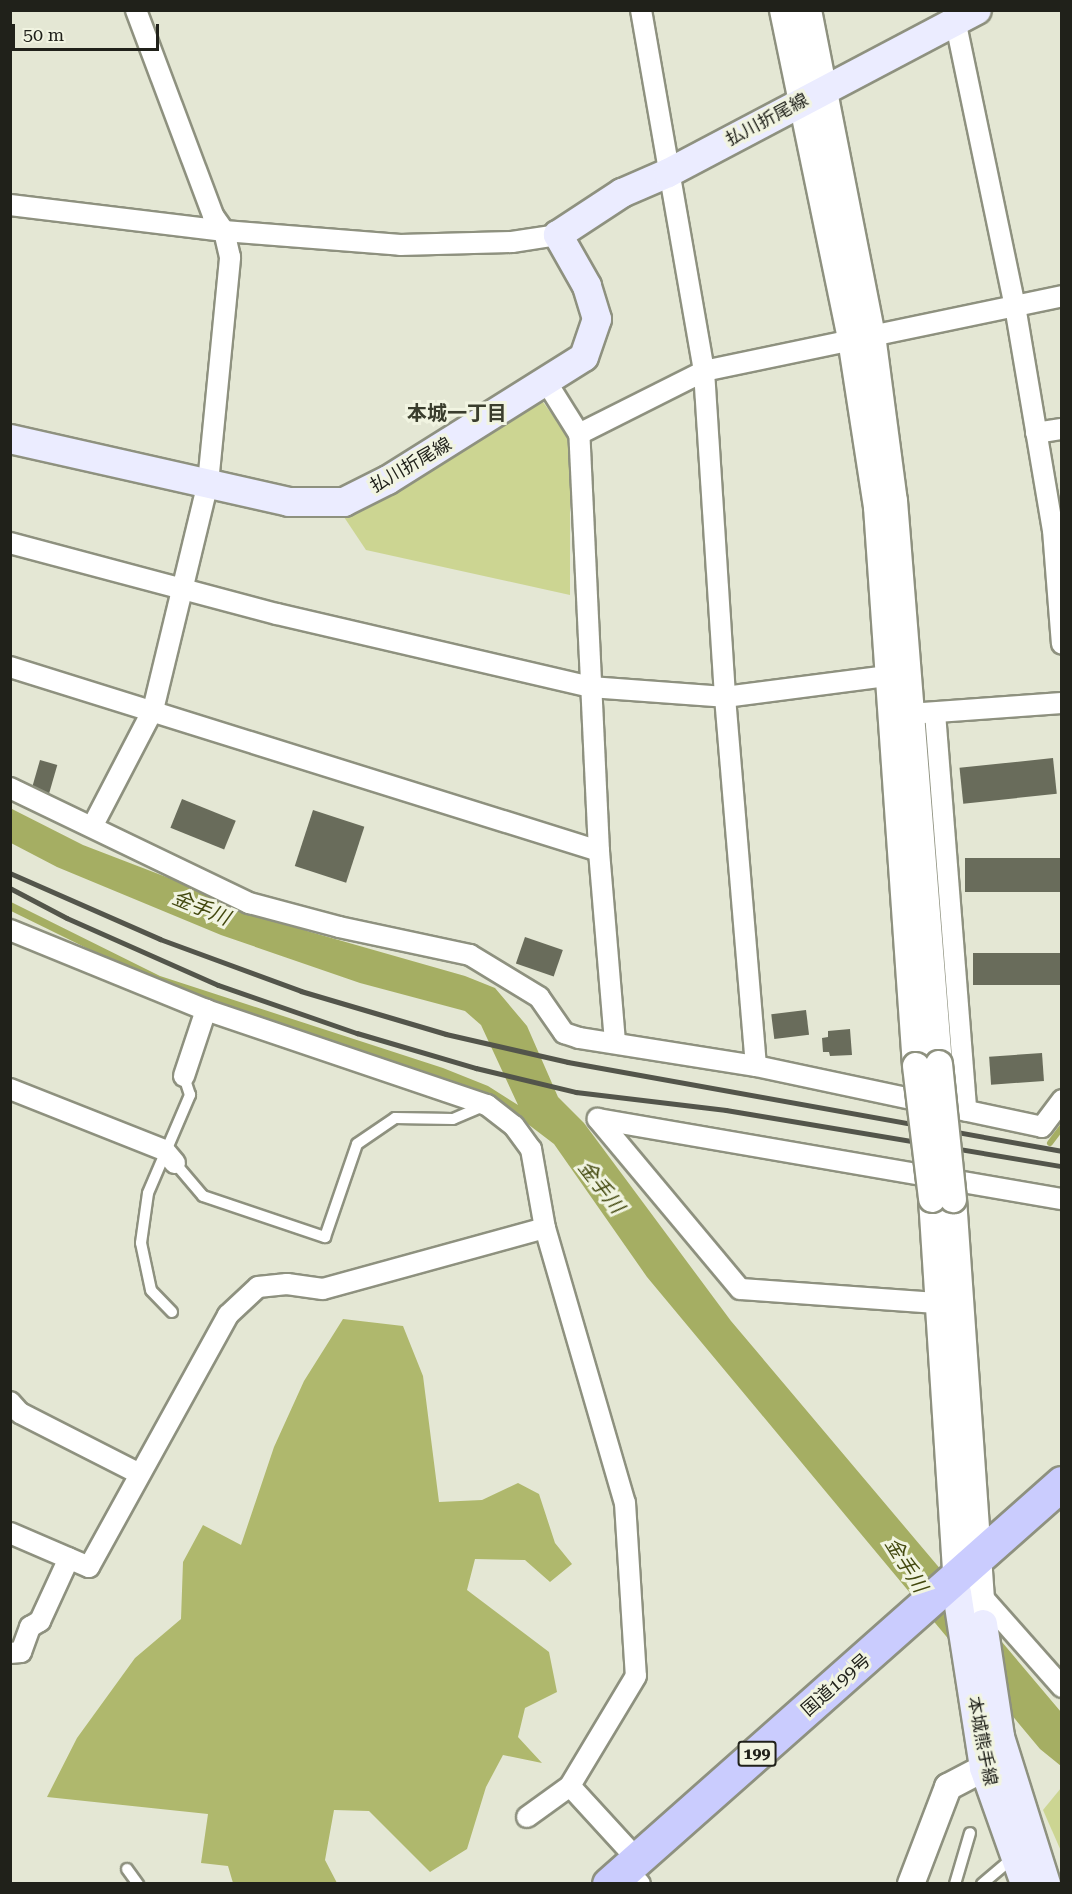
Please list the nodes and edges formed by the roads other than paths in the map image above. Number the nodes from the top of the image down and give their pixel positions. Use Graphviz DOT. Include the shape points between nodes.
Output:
graph roads {
  1 [pos="136,10"];
  2 [pos="641,10"];
  3 [pos="783,10"];
  4 [pos="808,10"];
  5 [pos="962,15"];
  6 [pos="812,96"];
  7 [pos="668,173"];
  8 [pos="10,205"];
  9 [pos="224,231"];
  10 [pos="558,235"];
  11 [pos="1062,296"];
  12 [pos="1015,306"];
  13 [pos="862,337"];
  14 [pos="704,371"];
  15 [pos="547,383"];
  16 [pos="1062,429"];
  17 [pos="1036,433"];
  18 [pos="579,434"];
  19 [pos="10,439"];
  20 [pos="208,483"];
  21 [pos="10,543"];
  22 [pos="1058,561"];
  23 [pos="181,589"];
  24 [pos="1062,644"];
  25 [pos="10,667"];
  26 [pos="898,675"];
  27 [pos="590,687"];
  28 [pos="725,697"];
  29 [pos="1062,703"];
  30 [pos="153,710"];
  31 [pos="923,713"];
  32 [pos="10,788"];
  33 [pos="92,827"];
  34 [pos="599,851"];
  35 [pos="10,930"];
  36 [pos="206,1010"];
  37 [pos="615,1042"];
  38 [pos="928,1065"];
  39 [pos="756,1066"];
  40 [pos="184,1076"];
  41 [pos="10,1089"];
  42 [pos="1062,1100"];
  43 [pos="487,1105"];
  44 [pos="966,1112"];
  45 [pos="170,1157"];
  46 [pos="942,1199"];
  47 [pos="1062,1199"];
  48 [pos="546,1228"];
  49 [pos="937,1303"];
  50 [pos="172,1312"];
  51 [pos="10,1402"];
  52 [pos="138,1473"];
  53 [pos="1062,1483"];
  54 [pos="10,1533"];
  55 [pos="69,1558"];
  56 [pos="968,1578"];
  57 [pos="982,1624"];
  58 [pos="10,1653"];
  59 [pos="1062,1687"];
  60 [pos="986,1713"];
  61 [pos="984,1768"];
  62 [pos="570,1786"];
  63 [pos="527,1817"];
  64 [pos="970,1833"];
  65 [pos="1024,1856"];
  66 [pos="127,1869"];
  67 [pos="628,1874"];
  68 [pos="138,1884"];
  69 [pos="911,1884"];
  70 [pos="954,1884"];
  71 [pos="982,1884"];
  72 [pos="1025,1884"];
  73 [pos="1046,1884"];
  1 -- 9 [label="street" via="213,215"];
  2 -- 7 [label="street"];
  3 -- 6 [label="street"];
  4 -- 6 [label="street"];
  5 -- 6 [label="main road, 払川折尾線"];
  5 -- 12 [label="street"];
  6 -- 7 [label="main road, 払川折尾線"];
  6 -- 13 [label="street"];
  7 -- 10 [label="main road, 払川折尾線" via="622,193"];
  7 -- 14 [label="street"];
  8 -- 9 [label="street"];
  9 -- 10 [label="street" via="400,245 512,242"];
  9 -- 20 [label="street" via="230,258"];
  10 -- 15 [label="main road, 払川折尾線" via="587,286 597,319 584,357"];
  11 -- 12 [label="street"];
  12 -- 13 [label="street"];
  12 -- 17 [label="street"];
  13 -- 14 [label="street"];
  13 -- 26 [label="street" via="894,501"];
  14 -- 18 [label="street"];
  14 -- 28 [label="street"];
  15 -- 18 [label="street"];
  15 -- 20 [label="main road, 払川折尾線" via="388,480 344,502 289,502"];
  16 -- 17 [label="street"];
  17 -- 22 [label="street"];
  18 -- 27 [label="street"];
  19 -- 20 [label="main road, 払川折尾線"];
  20 -- 23 [label="street"];
  21 -- 23 [label="street"];
  22 -- 24 [label="street"];
  23 -- 27 [label="street"];
  23 -- 30 [label="street"];
  25 -- 30 [label="street"];
  26 -- 28 [label="street"];
  26 -- 31 [label="street"];
  26 -- 38 [label="street"];
  27 -- 28 [label="street"];
  27 -- 34 [label="street"];
  28 -- 39 [label="street"];
  29 -- 31 [label="street"];
  30 -- 33 [label="street"];
  30 -- 34 [label="street"];
  31 -- 38 [label="street"];
  31 -- 44 [label="street"];
  32 -- 33 [label="street"];
  33 -- 37 [label="street" via="249,903 470,955 539,997 564,1033"];
  34 -- 37 [label="street"];
  35 -- 36 [label="street"];
  36 -- 40 [label="street"];
  36 -- 43 [label="street"];
  37 -- 39 [label="street"];
  38 -- 46 [label="street, bridge"];
  39 -- 44 [label="street"];
  40 -- 45 [label="lane" via="190,1095"];
  41 -- 45 [label="street"];
  42 -- 44 [label="street" via="1042,1127"];
  43 -- 45 [label="lane" via="453,1119 395,1118 357,1144 325,1237 202,1196"];
  43 -- 48 [label="street" via="514,1126 531,1149"];
  45 -- 50 [label="lane" via="148,1193 141,1243 151,1290"];
  46 -- 49 [label="street"];
  46 -- 56 [label="street"];
  47 -- 49 [label="street" via="598,1119 740,1289"];
  48 -- 52 [label="street" via="324,1289 287,1284 258,1287 228,1315"];
  48 -- 62 [label="street" via="625,1503 636,1676"];
  49 -- 56 [label="street"];
  51 -- 52 [label="street" via="20,1413"];
  52 -- 55 [label="street" via="89,1567"];
  53 -- 56 [label="highway, 国道199号 / 199"];
  54 -- 55 [label="street"];
  55 -- 58 [label="street" via="40,1621 30,1627 21,1652"];
  56 -- 57 [label="street"];
  56 -- 59 [label="street"];
  56 -- 60 [label="main road, 本城熊手線"];
  56 -- 67 [label="highway, 国道199号 / 199" via="905,1625"];
  57 -- 60 [label="main road, 本城熊手線"];
  60 -- 61 [label="main road, 本城熊手線"];
  60 -- 65 [label="main road, 本城熊手線" via="1009,1774"];
  61 -- 65 [label="main road, 本城熊手線"];
  61 -- 69 [label="street" via="948,1787"];
  62 -- 63 [label="street"];
  62 -- 67 [label="street"];
  64 -- 70 [label="lane"];
  65 -- 71 [label="lane"];
  65 -- 72 [label="main road, 本城熊手線"];
  65 -- 73 [label="main road, 本城熊手線"];
  66 -- 68 [label="lane"];
}
